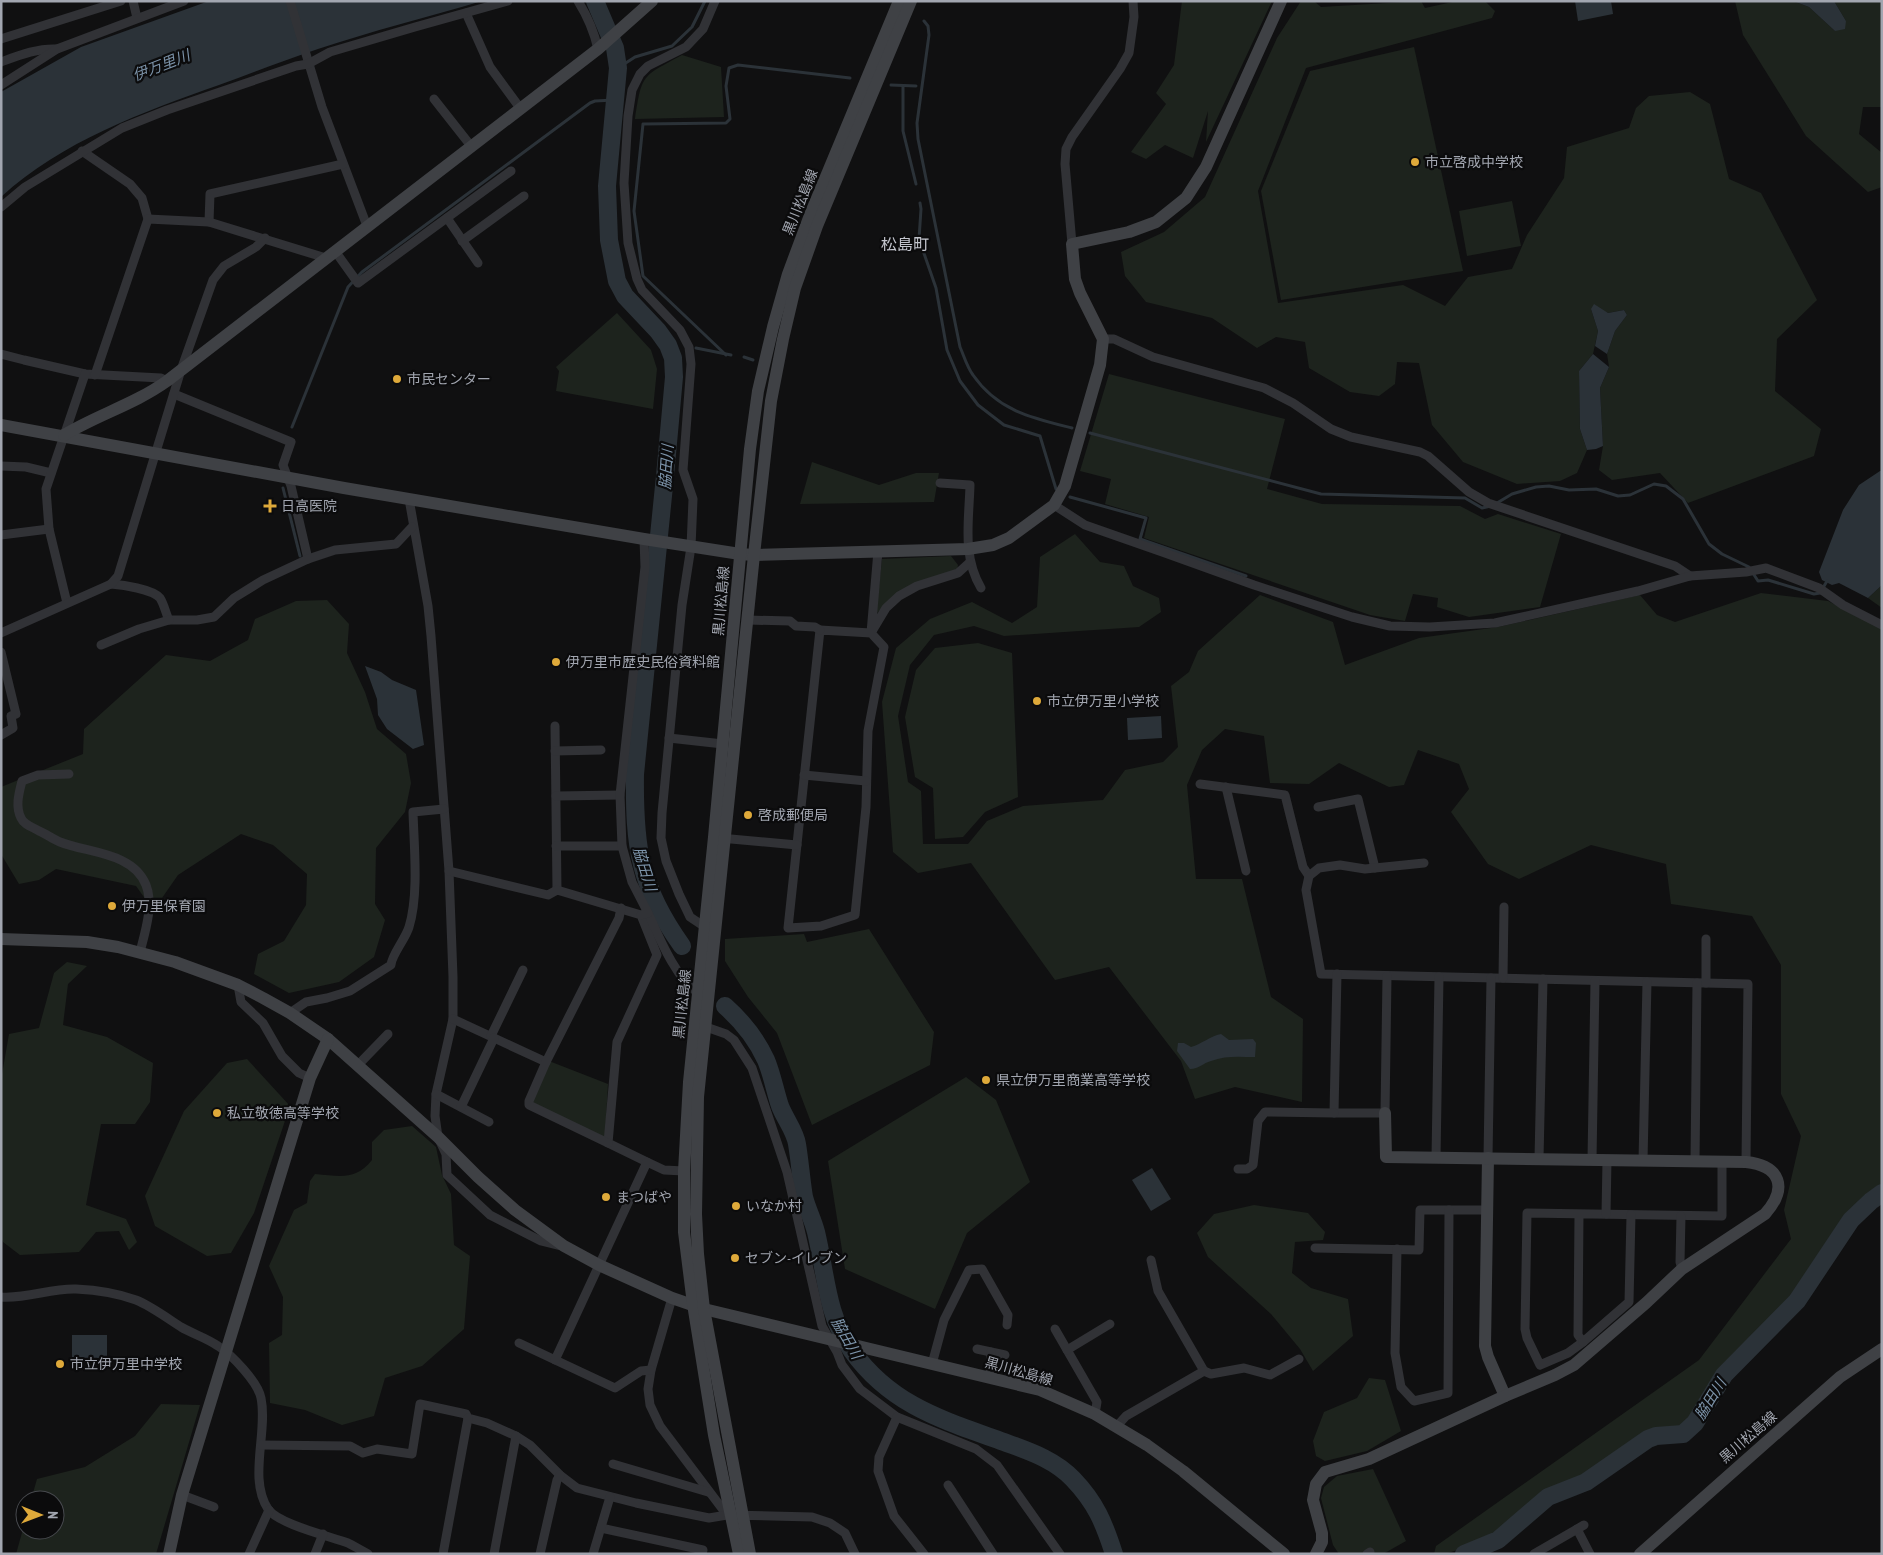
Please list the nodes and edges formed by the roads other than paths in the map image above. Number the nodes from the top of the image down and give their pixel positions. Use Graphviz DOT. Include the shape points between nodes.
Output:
graph roads {
  1 [pos="121,1"];
  2 [pos="133,1"];
  3 [pos="184,1"];
  4 [pos="290,1"];
  5 [pos="508,1"];
  6 [pos="578,1"];
  7 [pos="652,1"];
  8 [pos="715,1"];
  9 [pos="899,1"];
  10 [pos="911,1"];
  11 [pos="1133,1"];
  12 [pos="1281,1"];
  13 [pos="466,13"];
  14 [pos="137,18"];
  15 [pos="1,39"];
  16 [pos="57,49"];
  17 [pos="598,49"];
  18 [pos="308,61"];
  19 [pos="1,62"];
  20 [pos="1,85"];
  21 [pos="434,99"];
  22 [pos="520,108"];
  23 [pos="471,146"];
  24 [pos="82,152"];
  25 [pos="343,164"];
  26 [pos="511,171"];
  27 [pos="524,196"];
  28 [pos="1,207"];
  29 [pos="447,218"];
  30 [pos="148,219"];
  31 [pos="209,222"];
  32 [pos="367,226"];
  33 [pos="265,238"];
  34 [pos="462,241"];
  35 [pos="1072,244"];
  36 [pos="330,255"];
  37 [pos="478,263"];
  38 [pos="1103,339"];
  39 [pos="1,354"];
  40 [pos="181,370"];
  41 [pos="85,374"];
  42 [pos="95,375"];
  43 [pos="167,381"];
  44 [pos="174,394"];
  45 [pos="1,425"];
  46 [pos="64,435"];
  47 [pos="156,452"];
  48 [pos="1,466"];
  49 [pos="51,473"];
  50 [pos="286,478"];
  51 [pos="940,483"];
  52 [pos="408,499"];
  53 [pos="1054,505"];
  54 [pos="412,527"];
  55 [pos="50,529"];
  56 [pos="1,535"];
  57 [pos="644,539"];
  58 [pos="691,547"];
  59 [pos="968,549"];
  60 [pos="878,551"];
  61 [pos="740,554"];
  62 [pos="754,555"];
  63 [pos="308,560"];
  64 [pos="969,563"];
  65 [pos="1690,576"];
  66 [pos="111,584"];
  67 [pos="981,588"];
  68 [pos="67,603"];
  69 [pos="169,620"];
  70 [pos="748,620"];
  71 [pos="1882,625"];
  72 [pos="820,630"];
  73 [pos="1,633"];
  74 [pos="871,633"];
  75 [pos="101,645"];
  76 [pos="1,652"];
  77 [pos="555,726"];
  78 [pos="1,735"];
  79 [pos="669,738"];
  80 [pos="723,744"];
  81 [pos="600,750"];
  82 [pos="556,751"];
  83 [pos="69,774"];
  84 [pos="804,775"];
  85 [pos="866,781"];
  86 [pos="1200,784"];
  87 [pos="1226,787"];
  88 [pos="620,795"];
  89 [pos="556,796"];
  90 [pos="1318,807"];
  91 [pos="444,809"];
  92 [pos="720,838"];
  93 [pos="797,845"];
  94 [pos="556,846"];
  95 [pos="622,846"];
  96 [pos="1424,863"];
  97 [pos="1375,868"];
  98 [pos="448,870"];
  99 [pos="1246,871"];
  100 [pos="1309,876"];
  101 [pos="557,890"];
  102 [pos="1504,907"];
  103 [pos="621,908"];
  104 [pos="644,914"];
  105 [pos="705,926"];
  106 [pos="1706,938"];
  107 [pos="1,939"];
  108 [pos="140,952"];
  109 [pos="523,970"];
  110 [pos="1337,974"];
  111 [pos="1387,976"];
  112 [pos="1439,977"];
  113 [pos="1491,978"];
  114 [pos="1503,978"];
  115 [pos="1543,979"];
  116 [pos="1595,981"];
  117 [pos="1647,982"];
  118 [pos="1702,983"];
  119 [pos="238,985"];
  120 [pos="698,993"];
  121 [pos="290,1013"];
  122 [pos="453,1019"];
  123 [pos="706,1027"];
  124 [pos="388,1034"];
  125 [pos="493,1037"];
  126 [pos="328,1039"];
  127 [pos="546,1062"];
  128 [pos="358,1065"];
  129 [pos="310,1078"];
  130 [pos="436,1094"];
  131 [pos="460,1107"];
  132 [pos="1334,1113"];
  133 [pos="1385,1113"];
  134 [pos="489,1122"];
  135 [pos="438,1137"];
  136 [pos="608,1144"];
  137 [pos="1436,1158"];
  138 [pos="1488,1158"];
  139 [pos="1539,1159"];
  140 [pos="1592,1160"];
  141 [pos="1607,1160"];
  142 [pos="1643,1161"];
  143 [pos="647,1162"];
  144 [pos="1696,1162"];
  145 [pos="1722,1162"];
  146 [pos="1746,1162"];
  147 [pos="1238,1169"];
  148 [pos="684,1171"];
  149 [pos="1449,1210"];
  150 [pos="1487,1210"];
  151 [pos="1579,1214"];
  152 [pos="1606,1214"];
  153 [pos="1631,1215"];
  154 [pos="1680,1216"];
  155 [pos="564,1246"];
  156 [pos="1316,1248"];
  157 [pos="1397,1249"];
  158 [pos="1151,1260"];
  159 [pos="599,1264"];
  160 [pos="1682,1269"];
  161 [pos="1,1297"];
  162 [pos="672,1298"];
  163 [pos="698,1306"];
  164 [pos="1110,1324"];
  165 [pos="1007,1325"];
  166 [pos="1055,1329"];
  167 [pos="830,1340"];
  168 [pos="1583,1342"];
  169 [pos="519,1343"];
  170 [pos="976,1349"];
  171 [pos="1882,1349"];
  172 [pos="1067,1350"];
  173 [pos="226,1352"];
  174 [pos="991,1352"];
  175 [pos="1005,1355"];
  176 [pos="1299,1359"];
  177 [pos="556,1360"];
  178 [pos="932,1364"];
  179 [pos="651,1370"];
  180 [pos="1204,1371"];
  181 [pos="990,1378"];
  182 [pos="1505,1396"];
  183 [pos="1095,1414"];
  184 [pos="897,1417"];
  185 [pos="468,1418"];
  186 [pos="1117,1426"];
  187 [pos="516,1436"];
  188 [pos="261,1445"];
  189 [pos="613,1464"];
  190 [pos="560,1474"];
  191 [pos="948,1485"];
  192 [pos="709,1492"];
  193 [pos="182,1495"];
  194 [pos="610,1497"];
  195 [pos="214,1507"];
  196 [pos="269,1510"];
  197 [pos="733,1516"];
  198 [pos="601,1528"];
  199 [pos="323,1534"];
  200 [pos="169,1554"];
  201 [pos="249,1554"];
  202 [pos="315,1554"];
  203 [pos="368,1554"];
  204 [pos="443,1554"];
  205 [pos="494,1554"];
  206 [pos="540,1554"];
  207 [pos="593,1554"];
  208 [pos="702,1554"];
  209 [pos="740,1554"];
  210 [pos="750,1554"];
  211 [pos="855,1554"];
  212 [pos="924,1554"];
  213 [pos="993,1554"];
  214 [pos="1060,1554"];
  215 [pos="1284,1554"];
  216 [pos="1316,1554"];
  217 [pos="1534,1554"];
  218 [pos="1590,1554"];
  219 [pos="1640,1554"];
  1 -- 15 [label="street"];
  2 -- 14 [label="street"];
  3 -- 14 [label="street"];
  4 -- 18 [label="street"];
  5 -- 13 [label="street"];
  6 -- 17 [label="street" via="588,17"];
  7 -- 17 [label="street"];
  8 -- 58 [label="street" via="703,28 686,47 648,66 640,74 632,90 628,116 624,183 628,243 637,279 642,290 680,330 689,346 691,364 682,470 693,499"];
  9 -- 61 [label="street, 黒川松島線" via="788,274 758,391"];
  10 -- 62 [label="street, 黒川松島線" via="817,226 796,288 771,401"];
  11 -- 35 [label="street" via="1129,53 1066,149"];
  12 -- 35 [label="street" via="1206,166 1186,198 1156,222 1129,232"];
  13 -- 18 [label="street"];
  13 -- 22 [label="street" via="490,66"];
  14 -- 16 [label="street"];
  16 -- 19 [label="street" via="45,48"];
  16 -- 20 [label="street"];
  17 -- 22 [label="street"];
  18 -- 24 [label="street" via="122,128"];
  18 -- 25 [label="street"];
  21 -- 23 [label="street"];
  22 -- 23 [label="street"];
  23 -- 32 [label="street"];
  24 -- 28 [label="street" via="25,187"];
  24 -- 30 [label="street" via="130,184 142,198"];
  25 -- 31 [label="street" via="210,194"];
  25 -- 32 [label="street"];
  26 -- 29 [label="street"];
  27 -- 34 [label="street"];
  29 -- 34 [label="street"];
  29 -- 36 [label="street" via="358,283"];
  30 -- 31 [label="street"];
  30 -- 42 [label="street"];
  31 -- 33 [label="street"];
  32 -- 36 [label="street"];
  33 -- 36 [label="street"];
  33 -- 40 [label="street" via="224,266 213,280"];
  34 -- 37 [label="street"];
  35 -- 38 [label="street" via="1075,279"];
  36 -- 40 [label="street"];
  38 -- 53 [label="street" via="1100,365 1070,470"];
  38 -- 65 [label="street" via="1114,339 1153,357 1264,388 1331,429 1428,456 1469,492 1488,503 1667,563"];
  39 -- 41 [label="street"];
  40 -- 43 [label="street"];
  40 -- 44 [label="street"];
  41 -- 42 [label="street"];
  41 -- 46 [label="street"];
  42 -- 43 [label="street"];
  43 -- 46 [label="street" via="148,394"];
  44 -- 47 [label="street"];
  44 -- 50 [label="street" via="291,442 283,465"];
  45 -- 46 [label="street"];
  46 -- 47 [label="street"];
  46 -- 49 [label="street"];
  47 -- 50 [label="street"];
  47 -- 66 [label="street" via="118,576"];
  48 -- 49 [label="street"];
  49 -- 55 [label="street" via="46,489"];
  50 -- 52 [label="street"];
  50 -- 63 [label="street" via="291,486"];
  51 -- 59 [label="street" via="970,485"];
  52 -- 54 [label="street"];
  52 -- 57 [label="street"];
  53 -- 59 [label="street" via="1009,538"];
  53 -- 65 [label="street" via="1085,525 1254,585 1390,626 1495,623"];
  54 -- 63 [label="street" via="396,544 335,550"];
  54 -- 91 [label="street" via="428,606"];
  55 -- 56 [label="street"];
  55 -- 68 [label="street"];
  57 -- 58 [label="street"];
  57 -- 88 [label="street" via="644,576"];
  58 -- 61 [label="street"];
  58 -- 79 [label="street"];
  59 -- 60 [label="street"];
  59 -- 64 [label="street"];
  60 -- 62 [label="street"];
  60 -- 74 [label="street"];
  61 -- 62 [label="street"];
  61 -- 80 [label="street, 黒川松島線"];
  62 -- 70 [label="street, 黒川松島線"];
  63 -- 69 [label="street" via="248,589 214,617"];
  64 -- 67 [label="street"];
  64 -- 74 [label="street" via="958,573 917,586 899,596 886,608"];
  65 -- 71 [label="street" via="1766,568 1822,589"];
  66 -- 68 [label="street"];
  66 -- 69 [label="street" via="151,592 160,598"];
  68 -- 73 [label="street"];
  69 -- 75 [label="street"];
  70 -- 72 [label="street" via="790,621 796,626 815,626"];
  70 -- 92 [label="street, 黒川松島線"];
  72 -- 74 [label="street"];
  72 -- 84 [label="street"];
  74 -- 85 [label="street" via="884,647 868,731"];
  76 -- 78 [label="street" via="16,714 11,716 13,728"];
  77 -- 82 [label="street"];
  79 -- 80 [label="street"];
  79 -- 105 [label="street" via="662,813 666,861 690,917"];
  80 -- 92 [label="street, 黒川松島線"];
  81 -- 82 [label="street"];
  82 -- 89 [label="street"];
  83 -- 108 [label="street" via="38,775 22,780 18,798 20,816 24,822 60,842 118,859 133,868 146,883 149,896 148,920"];
  84 -- 85 [label="street"];
  84 -- 93 [label="street"];
  85 -- 93 [label="street" via="855,915 821,926 788,928"];
  86 -- 87 [label="street"];
  87 -- 99 [label="street"];
  87 -- 100 [label="street" via="1285,795 1303,867"];
  88 -- 89 [label="street"];
  88 -- 95 [label="street"];
  89 -- 94 [label="street"];
  90 -- 97 [label="street" via="1358,799"];
  91 -- 98 [label="street"];
  91 -- 121 [label="street" via="413,812 415,870 412,912 409,928 391,964 350,991 306,1002"];
  92 -- 93 [label="street"];
  92 -- 105 [label="street, 黒川松島線"];
  92 -- 123 [label="street, 黒川松島線"];
  94 -- 95 [label="street"];
  94 -- 101 [label="street"];
  95 -- 104 [label="street"];
  96 -- 97 [label="street"];
  97 -- 100 [label="street" via="1340,865 1319,868"];
  98 -- 101 [label="street" via="548,895"];
  98 -- 122 [label="street"];
  100 -- 110 [label="street" via="1306,890 1321,974"];
  101 -- 103 [label="street"];
  102 -- 114 [label="street"];
  103 -- 104 [label="street"];
  103 -- 127 [label="street" via="619,918"];
  104 -- 120 [label="street" via="690,988"];
  104 -- 136 [label="street" via="657,955 617,1042"];
  105 -- 120 [label="street, 黒川松島線"];
  106 -- 118 [label="street"];
  107 -- 108 [label="street" via="87,942"];
  108 -- 119 [label="street"];
  109 -- 125 [label="street"];
  110 -- 111 [label="street"];
  110 -- 132 [label="street"];
  111 -- 112 [label="street"];
  111 -- 133 [label="street"];
  112 -- 113 [label="street"];
  112 -- 137 [label="street"];
  113 -- 114 [label="street"];
  113 -- 138 [label="street"];
  114 -- 115 [label="street"];
  115 -- 116 [label="street"];
  115 -- 139 [label="street"];
  116 -- 117 [label="street"];
  116 -- 140 [label="street"];
  117 -- 118 [label="street"];
  117 -- 142 [label="street"];
  118 -- 144 [label="street"];
  118 -- 146 [label="street" via="1748,984"];
  119 -- 121 [label="street"];
  119 -- 129 [label="street" via="241,1002 263,1024 282,1056"];
  120 -- 148 [label="street, 黒川松島線"];
  121 -- 126 [label="street"];
  122 -- 125 [label="street"];
  122 -- 130 [label="street"];
  123 -- 163 [label="street, 黒川松島線" via="698,1097 696,1162"];
  123 -- 167 [label="street" via="734,1040 752,1068 787,1172 822,1326"];
  124 -- 128 [label="street"];
  125 -- 127 [label="street"];
  125 -- 131 [label="street"];
  126 -- 128 [label="street"];
  126 -- 129 [label="street"];
  127 -- 136 [label="street" via="529,1105"];
  128 -- 135 [label="street"];
  129 -- 173 [label="street"];
  130 -- 131 [label="street"];
  130 -- 135 [label="street"];
  131 -- 134 [label="street"];
  132 -- 133 [label="street"];
  132 -- 147 [label="street" via="1265,1112 1258,1121 1253,1165 1247,1170"];
  133 -- 137 [label="street" via="1386,1157"];
  135 -- 155 [label="street" via="515,1210"];
  135 -- 155 [label="street" via="446,1154 447,1175 490,1215 541,1241"];
  136 -- 143 [label="street"];
  137 -- 138 [label="street"];
  138 -- 139 [label="street"];
  138 -- 150 [label="street"];
  139 -- 140 [label="street"];
  140 -- 141 [label="street"];
  141 -- 142 [label="street"];
  141 -- 152 [label="street"];
  142 -- 144 [label="street"];
  143 -- 148 [label="street" via="664,1170"];
  143 -- 159 [label="street"];
  144 -- 145 [label="street"];
  145 -- 146 [label="street"];
  145 -- 154 [label="street" via="1722,1216"];
  146 -- 160 [label="street" via="1760,1164 1776,1175 1778,1194 1773,1205 1748,1226"];
  148 -- 163 [label="street, 黒川松島線" via="684,1232"];
  149 -- 150 [label="street"];
  149 -- 157 [label="street" via="1420,1210 1420,1250"];
  149 -- 157 [label="street" via="1448,1392 1414,1401 1401,1387 1395,1353"];
  150 -- 182 [label="street" via="1485,1346"];
  151 -- 152 [label="street"];
  151 -- 168 [label="street" via="1578,1335"];
  151 -- 168 [label="street" via="1527,1213 1525,1329 1540,1365 1568,1353"];
  152 -- 153 [label="street"];
  153 -- 154 [label="street"];
  153 -- 168 [label="street" via="1629,1302"];
  154 -- 160 [label="street"];
  155 -- 159 [label="street"];
  156 -- 157 [label="street"];
  158 -- 180 [label="street" via="1158,1291"];
  159 -- 162 [label="street"];
  159 -- 177 [label="street"];
  160 -- 182 [label="street" via="1574,1365"];
  161 -- 173 [label="street" via="75,1289 116,1293 138,1301"];
  162 -- 163 [label="street"];
  162 -- 179 [label="street"];
  163 -- 167 [label="street, 黒川松島線"];
  163 -- 197 [label="street"];
  164 -- 172 [label="street"];
  165 -- 178 [label="street" via="1008,1315 982,1269 969,1270 944,1320"];
  166 -- 172 [label="street"];
  167 -- 178 [label="street, 黒川松島線"];
  167 -- 184 [label="street" via="842,1365 860,1389"];
  169 -- 177 [label="street"];
  170 -- 174 [label="street"];
  171 -- 219 [label="street, 黒川松島線" via="1840,1377"];
  172 -- 183 [label="street" via="1097,1402"];
  173 -- 188 [label="street" via="248,1374 261,1395 264,1418"];
  173 -- 193 [label="street"];
  174 -- 175 [label="street"];
  174 -- 181 [label="street"];
  176 -- 180 [label="street" via="1270,1375 1244,1368 1211,1374"];
  177 -- 179 [label="street" via="615,1388 641,1371"];
  178 -- 181 [label="street, 黒川松島線"];
  179 -- 192 [label="street" via="650,1406 660,1426"];
  180 -- 186 [label="street" via="1126,1416"];
  181 -- 183 [label="street, 黒川松島線" via="1040,1390"];
  182 -- 216 [label="street" via="1369,1459 1326,1472 1316,1484 1313,1500 1322,1533"];
  183 -- 186 [label="street, 黒川松島線"];
  184 -- 212 [label="street" via="879,1457 878,1471 894,1516"];
  184 -- 214 [label="street" via="988,1457"];
  185 -- 187 [label="street"];
  185 -- 188 [label="street" via="466,1414 420,1404 412,1454 377,1449 363,1453 350,1446"];
  185 -- 204 [label="street"];
  186 -- 215 [label="street, 黒川松島線" via="1147,1444"];
  187 -- 190 [label="street"];
  187 -- 205 [label="street"];
  188 -- 196 [label="street" via="259,1476 262,1496"];
  189 -- 192 [label="street"];
  190 -- 194 [label="street" via="576,1488"];
  190 -- 206 [label="street"];
  191 -- 213 [label="street"];
  192 -- 197 [label="street"];
  193 -- 195 [label="street"];
  193 -- 200 [label="street"];
  194 -- 197 [label="street" via="709,1518"];
  194 -- 198 [label="street"];
  196 -- 199 [label="street" via="277,1517"];
  196 -- 201 [label="street"];
  197 -- 209 [label="street"];
  197 -- 210 [label="street"];
  197 -- 211 [label="street" via="812,1517 845,1533"];
  198 -- 207 [label="street"];
  198 -- 208 [label="street" via="702,1550"];
  199 -- 202 [label="street"];
  199 -- 203 [label="street"];
  217 -- 218 [label="street" via="1580,1527"];
}
